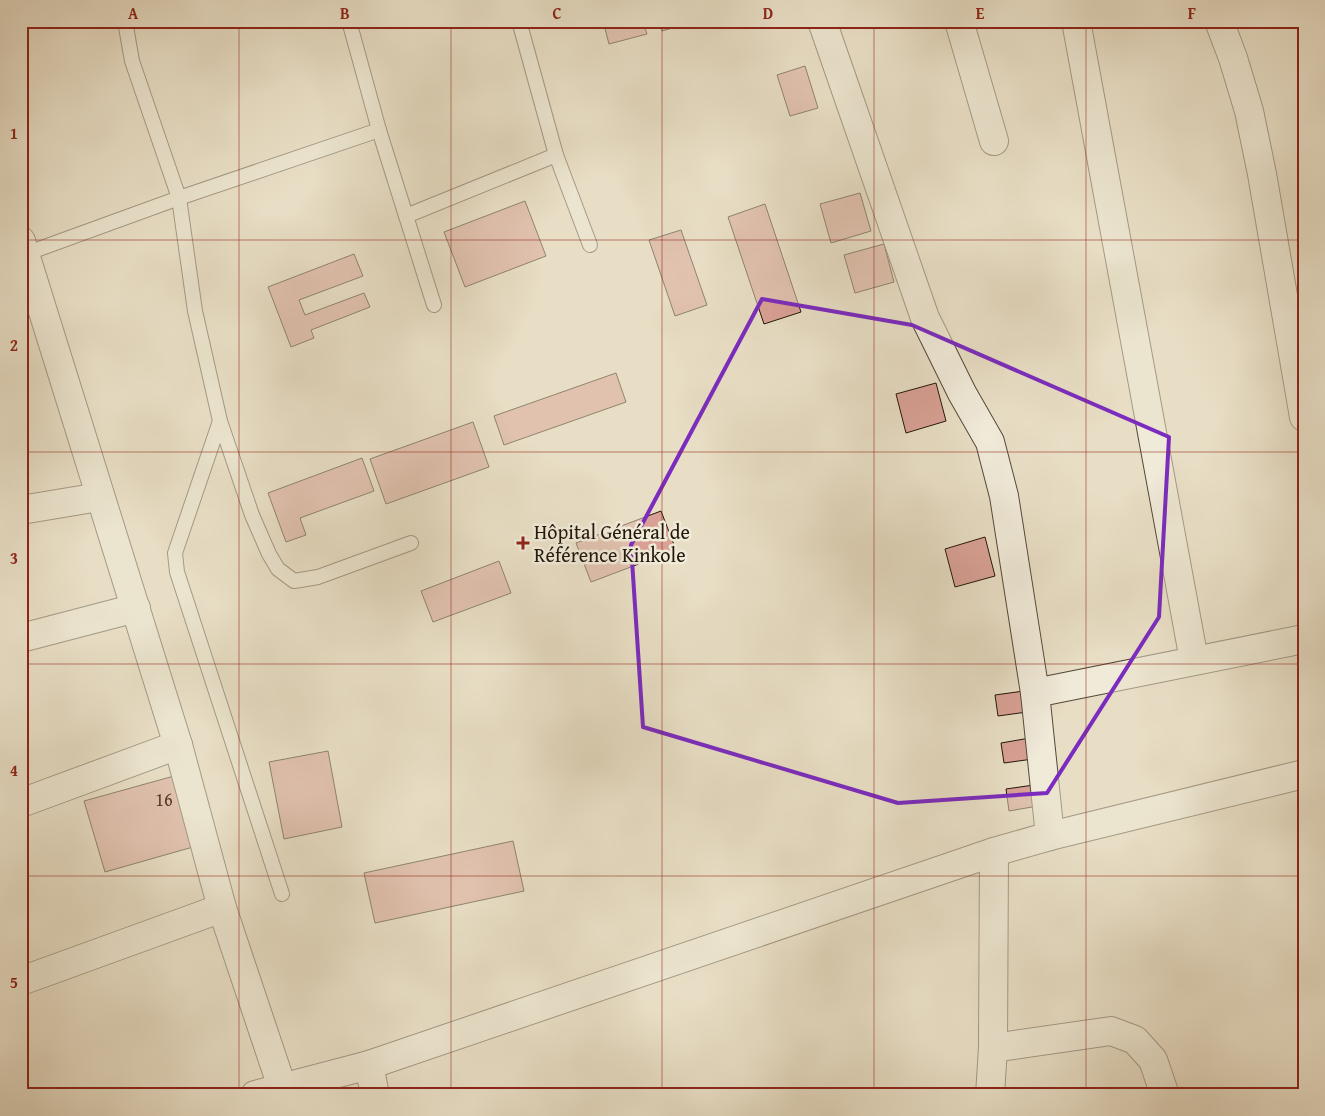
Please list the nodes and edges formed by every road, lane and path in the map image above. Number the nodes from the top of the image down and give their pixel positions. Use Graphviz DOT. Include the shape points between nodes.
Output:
graph roads {
  1 [pos="125,21"];
  2 [pos="349,21"];
  3 [pos="519,21"];
  4 [pos="822,21"];
  5 [pos="959,21"];
  6 [pos="1076,21"];
  7 [pos="1219,21"];
  8 [pos="379,130"];
  9 [pos="994,141"];
  10 [pos="556,155"];
  11 [pos="179,198"];
  12 [pos="406,216"];
  13 [pos="590,245"];
  14 [pos="22,250"];
  15 [pos="434,305"];
  16 [pos="1304,417"];
  17 [pos="220,421"];
  18 [pos="99,497"];
  19 [pos="21,510"];
  20 [pos="410,543"];
  21 [pos="136,608"];
  22 [pos="21,638"];
  23 [pos="1304,639"];
  24 [pos="1194,660"];
  25 [pos="1035,694"];
  26 [pos="178,745"];
  27 [pos="1304,774"];
  28 [pos="21,803"];
  29 [pos="1050,836"];
  30 [pos="994,852"];
  31 [pos="282,894"];
  32 [pos="222,908"];
  33 [pos="21,980"];
  34 [pos="993,1048"];
  35 [pos="368,1065"];
  36 [pos="282,1087"];
  37 [pos="255,1095"];
  38 [pos="375,1095"];
  39 [pos="990,1095"];
  40 [pos="1165,1095"];
  1 -- 11 [label="lane" via="132,62"];
  2 -- 8 [label="lane"];
  3 -- 10 [label="lane"];
  4 -- 25 [label="street" via="925,318 990,442 1004,496"];
  5 -- 9 [label="street"];
  6 -- 24 [label="street"];
  7 -- 16 [label="street" via="1234,58 1249,111"];
  8 -- 11 [label="lane"];
  8 -- 12 [label="lane"];
  10 -- 12 [label="lane"];
  10 -- 13 [label="lane"];
  11 -- 14 [label="lane"];
  11 -- 17 [label="lane" via="195,310"];
  12 -- 15 [label="lane"];
  14 -- 18 [label="street"];
  17 -- 20 [label="lane" via="269,554 278,569 294,580 318,577"];
  17 -- 31 [label="lane" via="175,553 177,572"];
  18 -- 19 [label="street"];
  18 -- 21 [label="street"];
  21 -- 22 [label="street"];
  21 -- 26 [label="street"];
  23 -- 24 [label="street"];
  24 -- 25 [label="street"];
  25 -- 29 [label="street"];
  26 -- 28 [label="street"];
  26 -- 32 [label="street"];
  27 -- 29 [label="street"];
  29 -- 30 [label="street"];
  30 -- 34 [label="street"];
  30 -- 35 [label="street"];
  32 -- 33 [label="street"];
  32 -- 36 [label="street"];
  34 -- 39 [label="street"];
  34 -- 40 [label="street" via="1111,1030 1135,1040 1153,1060"];
  35 -- 36 [label="street"];
  35 -- 38 [label="street"];
  36 -- 37 [label="street"];
}
